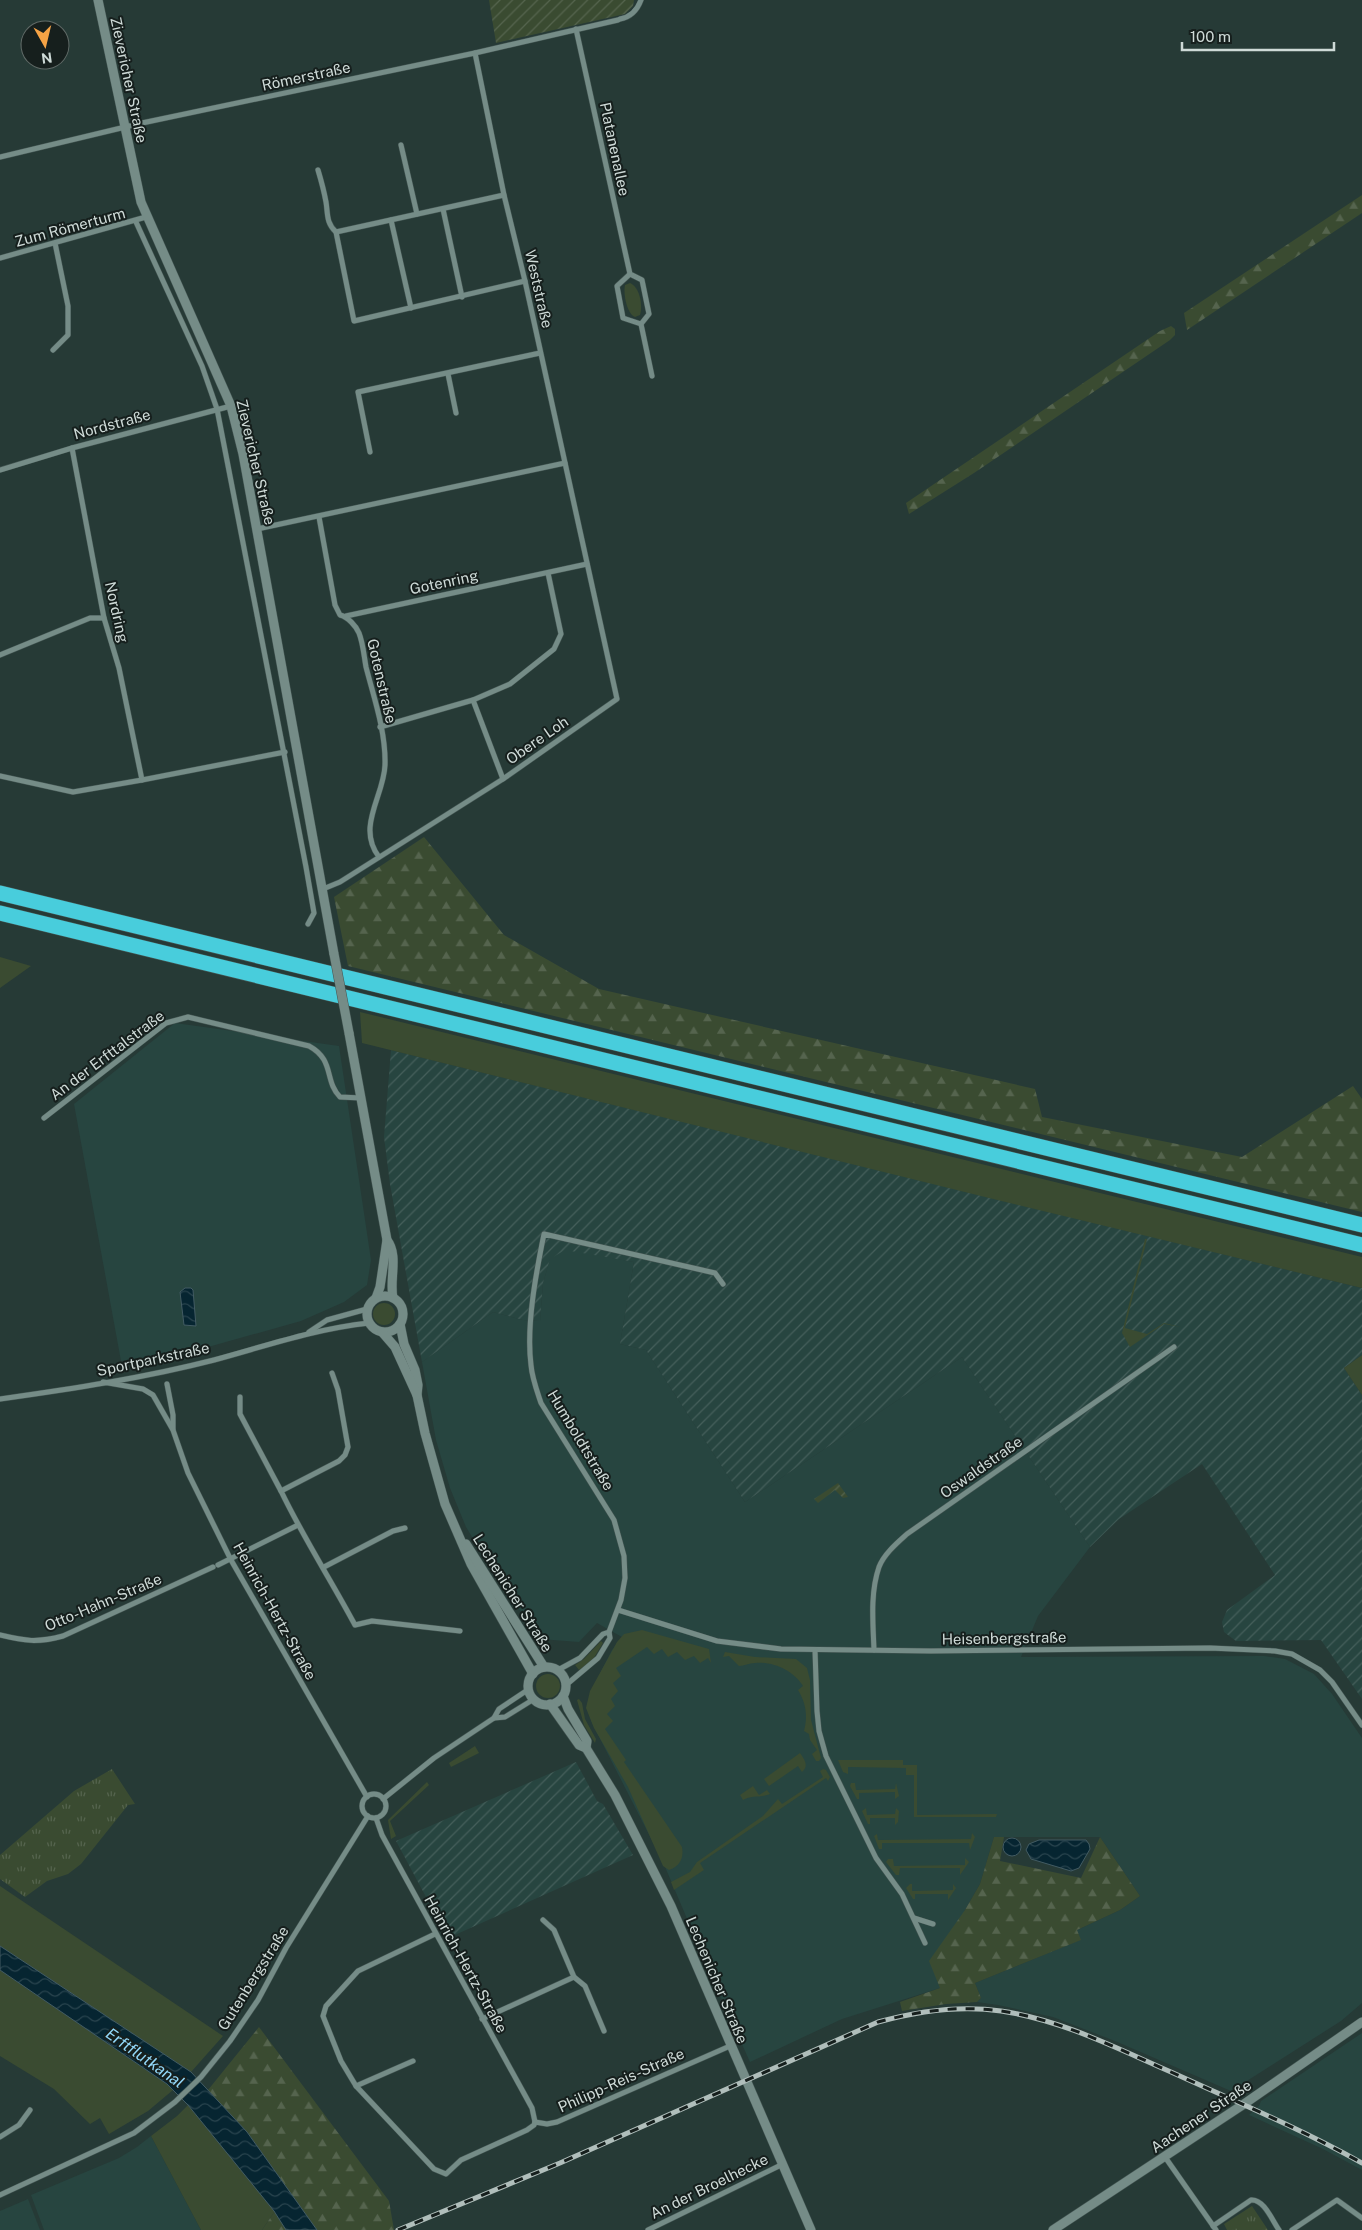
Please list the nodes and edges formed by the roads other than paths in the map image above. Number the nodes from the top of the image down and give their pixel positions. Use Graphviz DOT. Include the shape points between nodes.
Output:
graph roads {
  1 [pos="98,0"];
  2 [pos="641,0"];
  3 [pos="576,29"];
  4 [pos="475,53"];
  5 [pos="125,128"];
  6 [pos="401,145"];
  7 [pos="0,157"];
  8 [pos="318,170"];
  9 [pos="504,195"];
  10 [pos="444,209"];
  11 [pos="417,214"];
  12 [pos="146,218"];
  13 [pos="391,220"];
  14 [pos="136,222"];
  15 [pos="336,232"];
  16 [pos="55,243"];
  17 [pos="0,258"];
  18 [pos="630,274"];
  19 [pos="525,281"];
  20 [pos="462,297"];
  21 [pos="411,308"];
  22 [pos="641,324"];
  23 [pos="53,350"];
  24 [pos="540,353"];
  25 [pos="448,374"];
  26 [pos="652,376"];
  27 [pos="231,406"];
  28 [pos="217,409"];
  29 [pos="456,413"];
  30 [pos="72,448"];
  31 [pos="370,452"];
  32 [pos="565,463"];
  33 [pos="0,470"];
  34 [pos="319,517"];
  35 [pos="257,529"];
  36 [pos="579,531"];
  37 [pos="587,564"];
  38 [pos="548,573"];
  39 [pos="346,616"];
  40 [pos="104,618"];
  41 [pos="0,655"];
  42 [pos="473,700"];
  43 [pos="380,727"];
  44 [pos="284,752"];
  45 [pos="0,776"];
  46 [pos="503,779"];
  47 [pos="142,780"];
  48 [pos="379,857"];
  49 [pos="323,889"];
  50 [pos="0,893"];
  51 [pos="0,913"];
  52 [pos="308,924"];
  53 [pos="362,1098"];
  54 [pos="44,1118"];
  55 [pos="1362,1225"];
  56 [pos="387,1240"];
  57 [pos="1362,1245"];
  58 [pos="723,1284"];
  59 [pos="376,1298"];
  60 [pos="393,1298"];
  61 [pos="367,1309"];
  62 [pos="369,1323"];
  63 [pos="400,1324"];
  64 [pos="309,1332"];
  65 [pos="382,1332"];
  66 [pos="1174,1347"];
  67 [pos="332,1373"];
  68 [pos="103,1382"];
  69 [pos="167,1384"];
  70 [pos="417,1395"];
  71 [pos="240,1397"];
  72 [pos="0,1399"];
  73 [pos="173,1430"];
  74 [pos="281,1491"];
  75 [pos="298,1525"];
  76 [pos="406,1528"];
  77 [pos="459,1533"];
  78 [pos="231,1560"];
  79 [pos="324,1567"];
  80 [pos="618,1610"];
  81 [pos="460,1632"];
  82 [pos="609,1632"];
  83 [pos="0,1635"];
  84 [pos="815,1650"];
  85 [pos="874,1650"];
  86 [pos="544,1667"];
  87 [pos="558,1670"];
  88 [pos="533,1674"];
  89 [pos="566,1685"];
  90 [pos="529,1689"];
  91 [pos="563,1696"];
  92 [pos="534,1699"];
  93 [pos="550,1704"];
  94 [pos="494,1718"];
  95 [pos="1362,1725"];
  96 [pos="586,1748"];
  97 [pos="367,1797"];
  98 [pos="383,1799"];
  99 [pos="368,1816"];
  100 [pos="376,1818"];
  101 [pos="914,1918"];
  102 [pos="543,1920"];
  103 [pos="933,1924"];
  104 [pos="435,1934"];
  105 [pos="925,1943"];
  106 [pos="574,1977"];
  107 [pos="482,2018"];
  108 [pos="1362,2022"];
  109 [pos="604,2031"];
  110 [pos="730,2046"];
  111 [pos="413,2061"];
  112 [pos="356,2086"];
  113 [pos="30,2110"];
  114 [pos="535,2122"];
  115 [pos="0,2137"];
  116 [pos="1166,2157"];
  117 [pos="781,2165"];
  118 [pos="0,2195"];
  119 [pos="1362,2218"];
  120 [pos="1215,2228"];
  121 [pos="649,2230"];
  122 [pos="811,2230"];
  123 [pos="1053,2230"];
  124 [pos="1279,2230"];
  125 [pos="1292,2230"];
  1 -- 5 [label="street, Zievericher Straße"];
  2 -- 3 [label="street, Römerstraße" via="630,17"];
  3 -- 4 [label="street, Römerstraße"];
  3 -- 18 [label="street, Platanenallee"];
  4 -- 5 [label="street, Römerstraße"];
  4 -- 9 [label="street, Weststraße"];
  5 -- 7 [label="street, Römerstraße"];
  5 -- 12 [label="street, Zievericher Straße"];
  6 -- 11 [label="street"];
  8 -- 15 [label="street" via="327,219"];
  9 -- 10 [label="street"];
  9 -- 19 [label="street, Weststraße"];
  10 -- 11 [label="street"];
  10 -- 20 [label="street"];
  11 -- 13 [label="street"];
  12 -- 14 [label="street, Zum Römerturm"];
  12 -- 27 [label="street, Zievericher Straße"];
  13 -- 15 [label="street"];
  13 -- 21 [label="street"];
  14 -- 16 [label="street, Zum Römerturm"];
  14 -- 28 [label="street, Zievericher Straße" via="202,366"];
  15 -- 21 [label="street" via="354,321"];
  16 -- 17 [label="street, Zum Römerturm"];
  16 -- 23 [label="street" via="68,306 68,335"];
  18 -- 22 [label="street, Platanenallee" via="642,280 644,289 649,314"];
  18 -- 22 [label="street" via="617,286 623,318"];
  19 -- 20 [label="street"];
  19 -- 24 [label="street, Weststraße"];
  20 -- 21 [label="street"];
  22 -- 26 [label="street, Platanenallee"];
  24 -- 25 [label="street"];
  24 -- 32 [label="street, Weststraße"];
  25 -- 29 [label="street"];
  25 -- 31 [label="street" via="358,392"];
  27 -- 28 [label="street, Nordstraße"];
  27 -- 35 [label="street, Zievericher Straße"];
  28 -- 30 [label="street, Nordstraße"];
  28 -- 44 [label="street, Zievericher Straße"];
  30 -- 33 [label="street, Nordstraße"];
  30 -- 40 [label="street, Nordring"];
  32 -- 34 [label="street"];
  32 -- 36 [label="street, Weststraße"];
  34 -- 35 [label="street"];
  34 -- 39 [label="street, Gotenstraße" via="335,605 340,615"];
  35 -- 49 [label="street, Zievericher Straße"];
  36 -- 37 [label="street, Obere Loh"];
  37 -- 38 [label="street, Gotenring"];
  37 -- 46 [label="street, Obere Loh" via="617,699"];
  38 -- 39 [label="street, Gotenring"];
  38 -- 42 [label="street" via="561,634 554,649 510,684"];
  39 -- 43 [label="street, Gotenstraße" via="359,632"];
  40 -- 41 [label="street" via="90,618"];
  40 -- 47 [label="street, Nordring" via="119,668"];
  42 -- 43 [label="street"];
  42 -- 46 [label="street"];
  43 -- 48 [label="street, Gotenstraße" via="385,768 372,812 370,834 373,849"];
  44 -- 47 [label="street"];
  44 -- 52 [label="street, Zievericher Straße" via="314,913"];
  45 -- 47 [label="street" via="73,792"];
  46 -- 48 [label="street, Obere Loh"];
  48 -- 49 [label="street, Obere Loh"];
  49 -- 53 [label="street, Zievericher Straße, bridge"];
  50 -- 55 [label="highway"];
  51 -- 57 [label="highway"];
  53 -- 54 [label="street, An der Erfttalstraße" via="340,1097 335,1092 324,1058 309,1046 188,1017 166,1023"];
  53 -- 56 [label="street, Zievericher Straße"];
  56 -- 59 [label="street"];
  56 -- 60 [label="street" via="392,1252"];
  58 -- 80 [label="street, Humboldtstraße" via="715,1273 544,1234 536,1272 531,1366 541,1403 614,1520 620,1535 625,1578"];
  59 -- 60 [label="street"];
  59 -- 61 [label="street"];
  60 -- 63 [label="street" via="402,1309"];
  61 -- 62 [label="street"];
  61 -- 64 [label="street, Sportparkstraße" via="327,1320"];
  62 -- 64 [label="street, Sportparkstraße"];
  62 -- 65 [label="street"];
  63 -- 65 [label="street" via="392,1331"];
  63 -- 70 [label="street, Lechenicher Straße" via="415,1370"];
  64 -- 68 [label="street, Sportparkstraße" via="214,1360"];
  65 -- 70 [label="street, Lechenicher Straße" via="395,1347"];
  66 -- 85 [label="street, Oswaldstraße" via="907,1534 890,1550 880,1566 873,1600"];
  67 -- 74 [label="street" via="348,1447 345,1455"];
  68 -- 72 [label="street, Sportparkstraße"];
  68 -- 73 [label="street, Heinrich-Hertz-Straße" via="143,1389 153,1395"];
  69 -- 73 [label="street, Heinrich-Hertz-Straße"];
  70 -- 77 [label="street, Lechenicher Straße" via="433,1466 445,1504"];
  71 -- 74 [label="street" via="240,1414"];
  73 -- 78 [label="street, Heinrich-Hertz-Straße" via="188,1473"];
  74 -- 75 [label="street"];
  75 -- 78 [label="street, Otto-Hahn-Straße"];
  75 -- 79 [label="street"];
  76 -- 79 [label="street" via="393,1531"];
  77 -- 86 [label="street, Lechenicher Straße"];
  77 -- 88 [label="street, Lechenicher Straße" via="471,1564"];
  78 -- 83 [label="street, Otto-Hahn-Straße" via="63,1636 41,1642 24,1642"];
  78 -- 97 [label="street, Heinrich-Hertz-Straße"];
  79 -- 81 [label="street" via="355,1624 372,1621"];
  80 -- 82 [label="street, Humboldtstraße"];
  80 -- 84 [label="street, Heisenbergstraße" via="717,1641 781,1650"];
  82 -- 87 [label="street, Humboldtstraße" via="603,1634 580,1658"];
  82 -- 89 [label="street, Humboldtstraße" via="610,1638 598,1658"];
  84 -- 85 [label="street, Heisenbergstraße"];
  84 -- 101 [label="street" via="819,1731 826,1756 876,1858 902,1894"];
  85 -- 95 [label="street, Heisenbergstraße" via="1275,1650 1292,1654 1320,1670"];
  86 -- 87 [label="street"];
  86 -- 88 [label="street"];
  87 -- 89 [label="street"];
  88 -- 90 [label="street"];
  89 -- 91 [label="street"];
  90 -- 92 [label="street"];
  90 -- 94 [label="street" via="499,1709"];
  91 -- 93 [label="street"];
  91 -- 96 [label="street, Lechenicher Straße" via="587,1741"];
  92 -- 93 [label="street"];
  92 -- 94 [label="street" via="505,1717"];
  93 -- 96 [label="street, Lechenicher Straße" via="579,1745"];
  94 -- 98 [label="street" via="434,1758"];
  96 -- 110 [label="street, Lechenicher Straße" via="661,1886"];
  97 -- 98 [label="street" via="373,1795"];
  97 -- 99 [label="street" via="362,1807"];
  98 -- 100 [label="street" via="385,1810"];
  99 -- 100 [label="street"];
  99 -- 118 [label="street, Gutenbergstraße" via="286,1948 258,2000 201,2076 148,2124 118,2142"];
  100 -- 104 [label="street, Heinrich-Hertz-Straße"];
  101 -- 103 [label="street"];
  101 -- 105 [label="street"];
  102 -- 106 [label="street" via="554,1930"];
  104 -- 107 [label="street, Heinrich-Hertz-Straße"];
  104 -- 112 [label="street" via="358,1971 326,2006 323,2016"];
  106 -- 107 [label="street"];
  106 -- 109 [label="street" via="585,1986"];
  107 -- 114 [label="street, Heinrich-Hertz-Straße" via="532,2108"];
  108 -- 116 [label="street, Aachener Straße"];
  110 -- 114 [label="street, Philipp-Reis-Straße" via="557,2122"];
  110 -- 117 [label="street, Lechenicher Straße"];
  111 -- 112 [label="street"];
  112 -- 114 [label="street" via="434,2169 446,2174 461,2160 527,2130"];
  113 -- 115 [label="street" via="19,2125"];
  116 -- 120 [label="street"];
  116 -- 123 [label="street, Aachener Straße"];
  117 -- 121 [label="street, An der Broelhecke"];
  117 -- 122 [label="street, Lechenicher Straße"];
  119 -- 125 [label="street" via="1337,2200"];
  120 -- 124 [label="street" via="1255,2200 1262,2204"];
}
